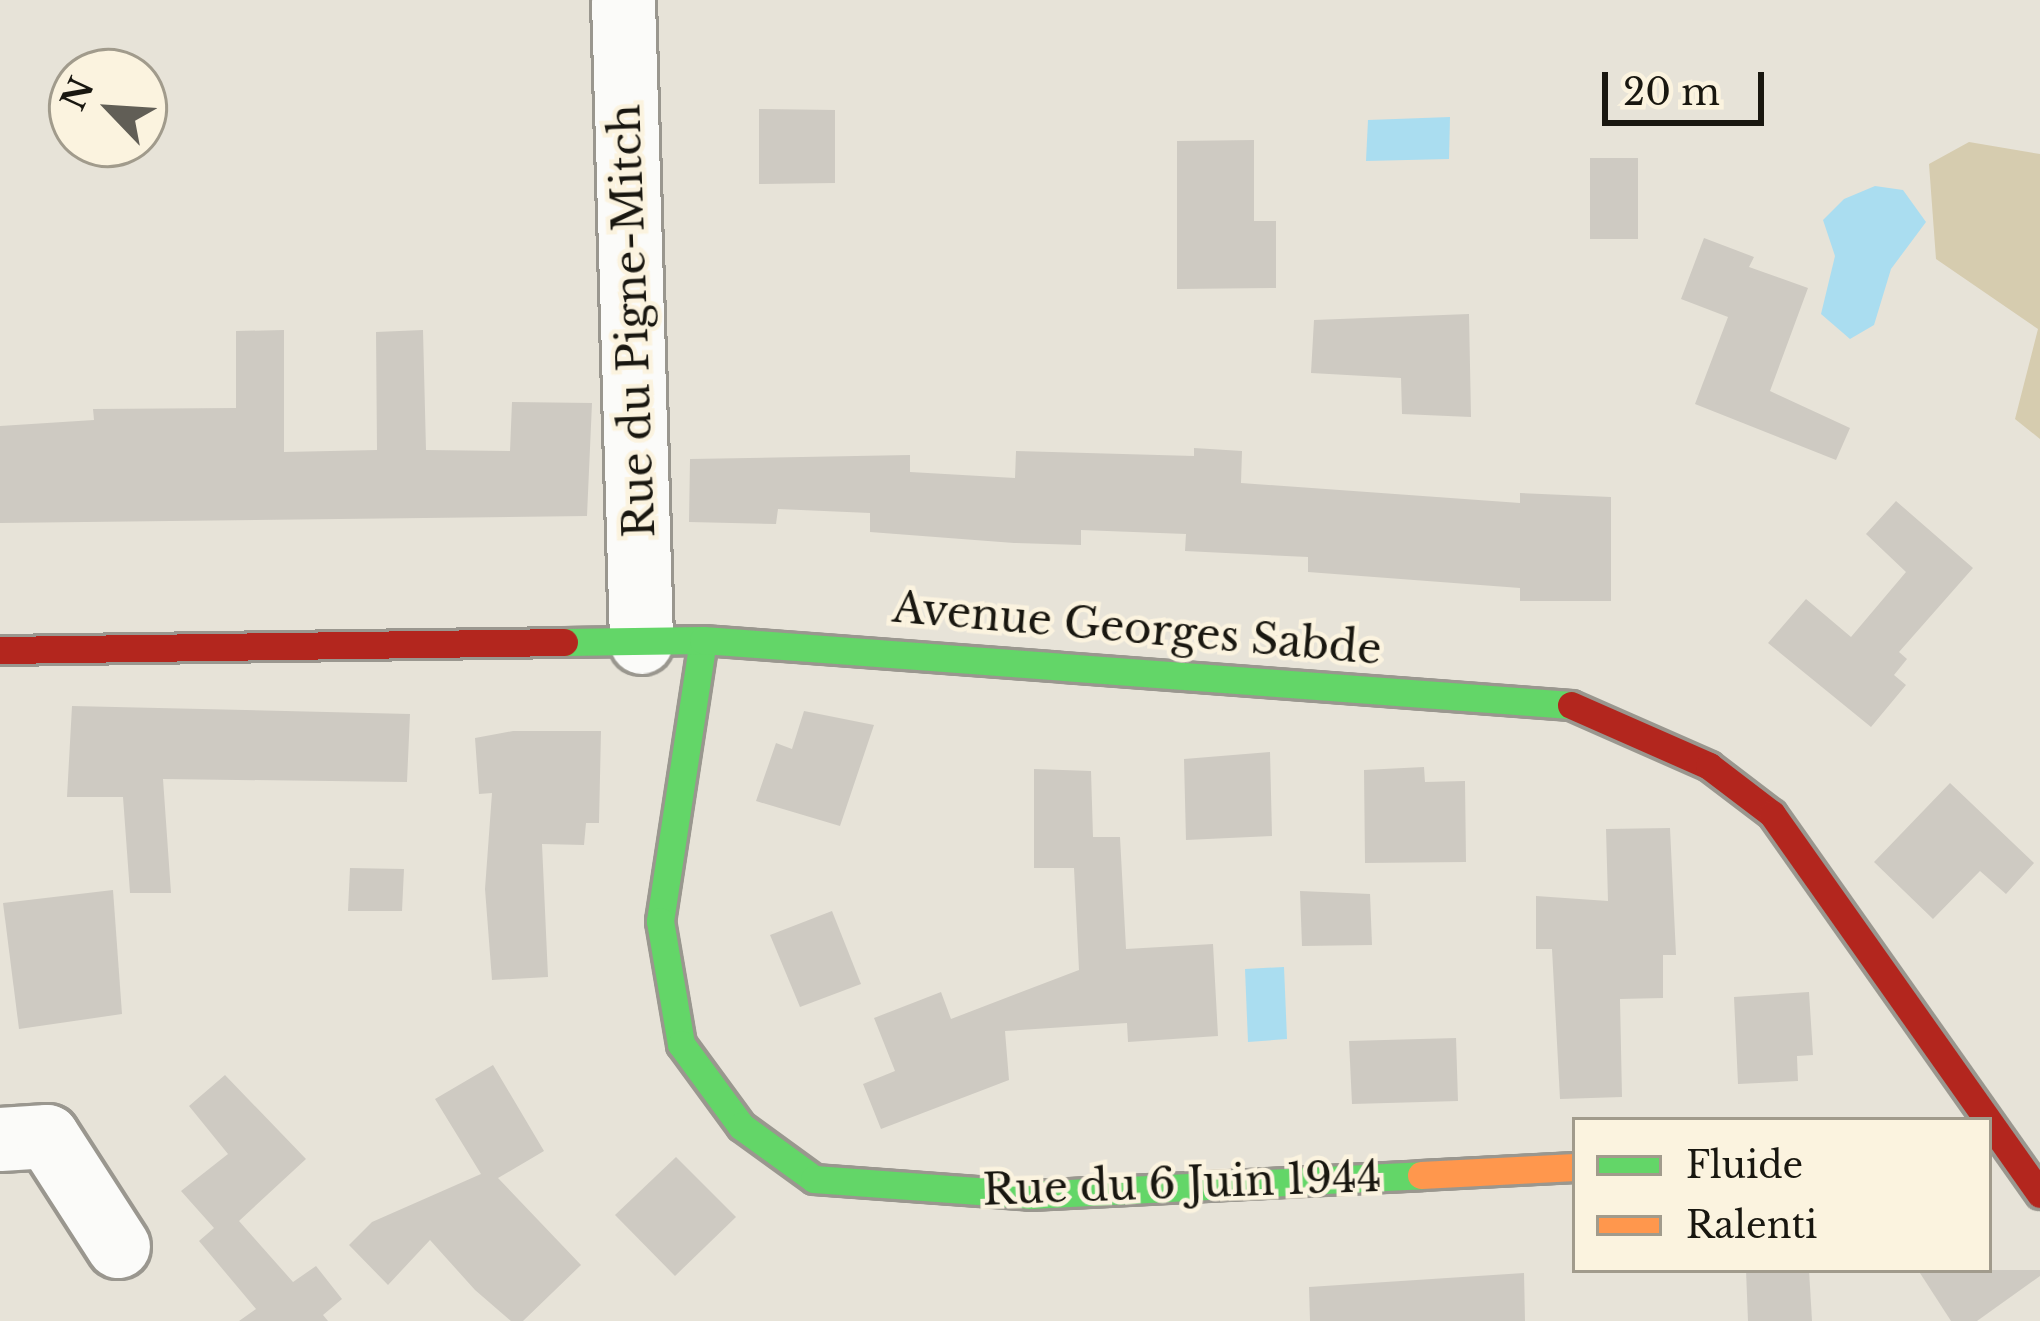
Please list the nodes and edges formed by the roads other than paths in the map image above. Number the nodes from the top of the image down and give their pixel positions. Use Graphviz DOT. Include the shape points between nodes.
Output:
graph roads {
  1 [pos="623,0"];
  2 [pos="703,640"];
  3 [pos="640,642"];
  4 [pos="0,650"];
  5 [pos="1981,1117"];
  6 [pos="1992,1134"];
  7 [pos="0,1139"];
  8 [pos="2013,1164"];
  9 [pos="1572,1167"];
  10 [pos="118,1246"];
  1 -- 3 [label="street, Rue du Pigne-Mitch"];
  2 -- 3 [label="street, Avenue Georges Sabde"];
  2 -- 5 [label="street, Avenue Georges Sabde" via="1544,698 1626,723 1709,766 1772,814"];
  2 -- 9 [label="street, Rue du 6 Juin 1944" via="660,922 681,1044 741,1126 814,1179 1030,1196"];
  3 -- 4 [label="street, Avenue Georges Sabde"];
  6 -- 8 [label="street, Avenue Georges Sabde"];
  7 -- 10 [label="street" via="47,1136"];
}
